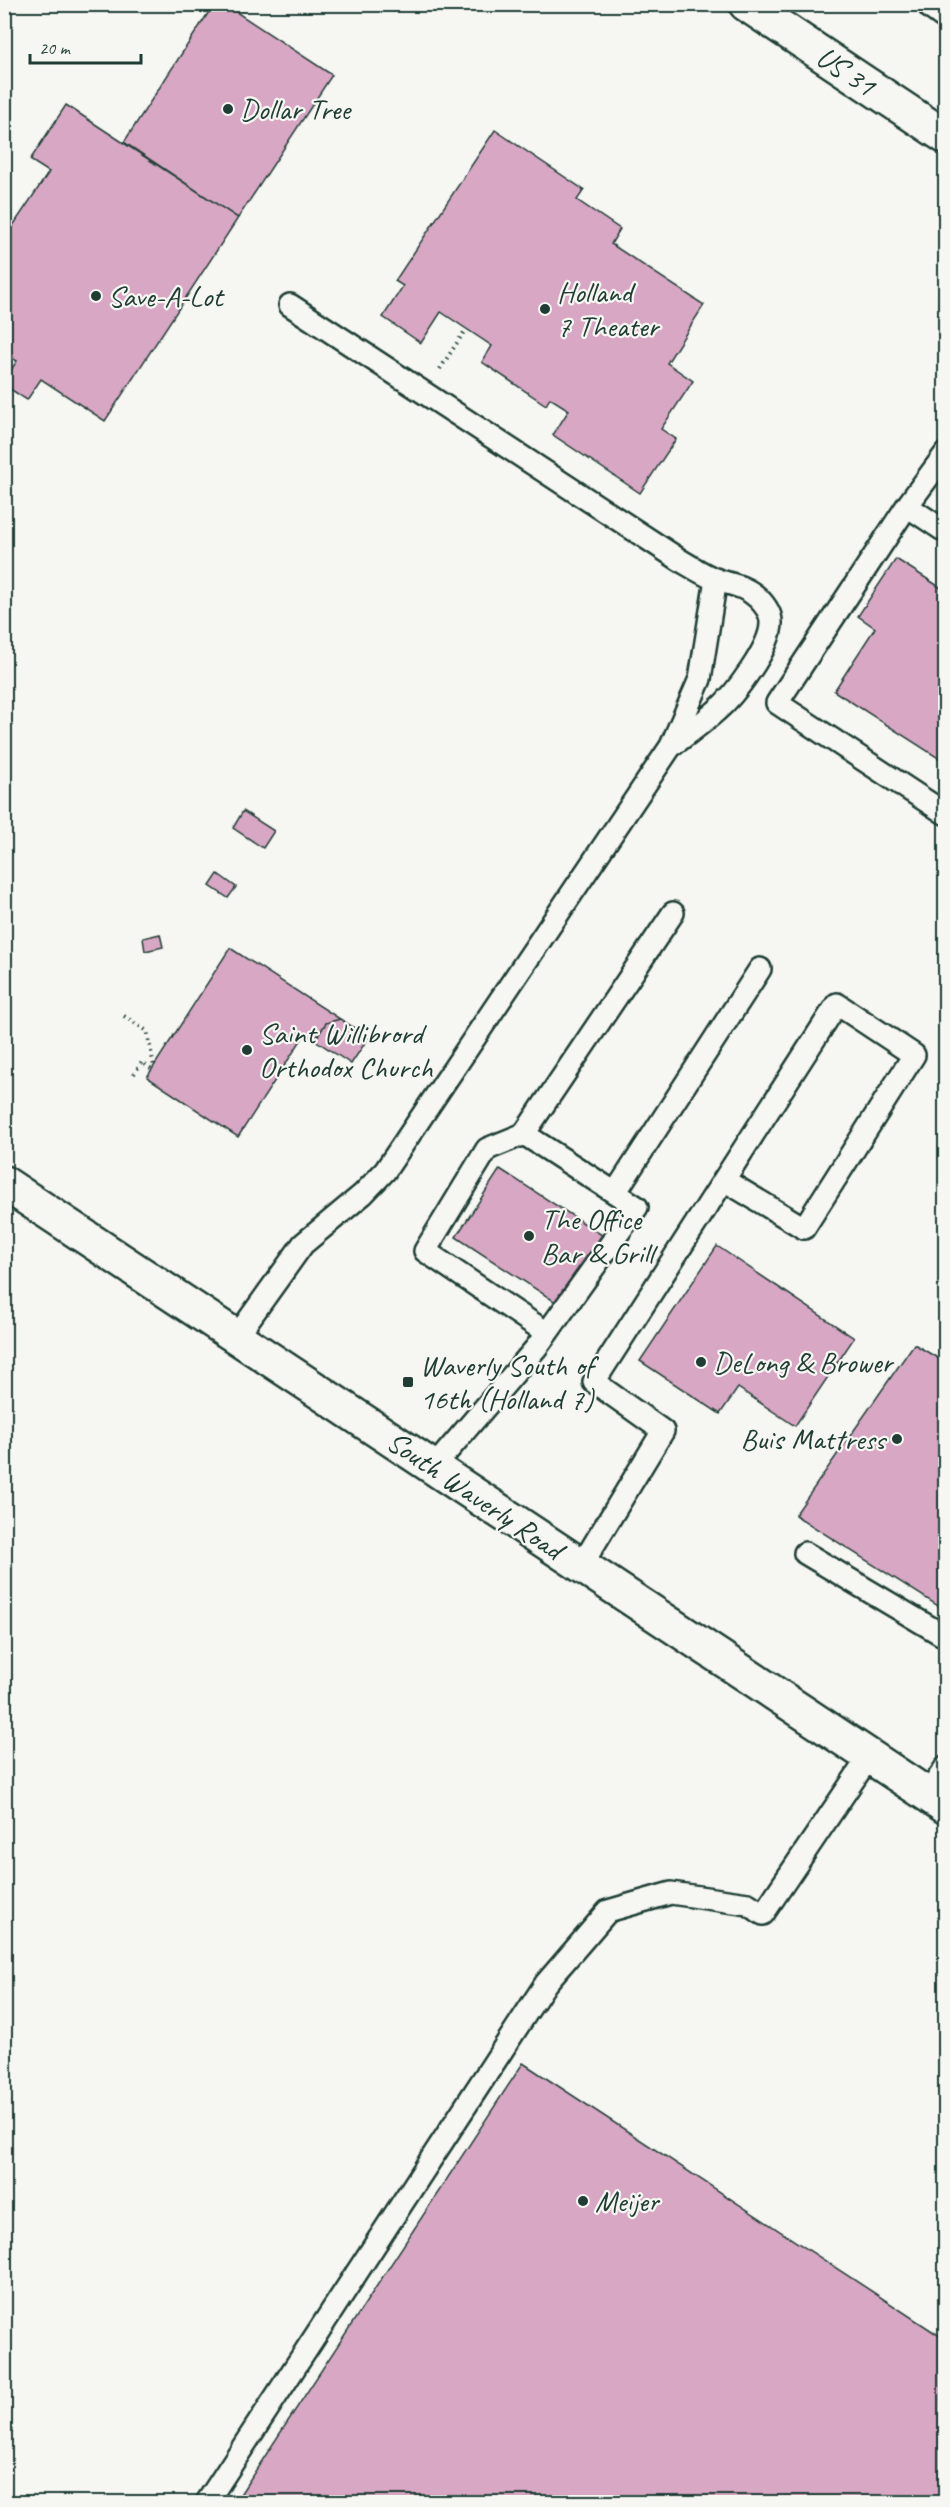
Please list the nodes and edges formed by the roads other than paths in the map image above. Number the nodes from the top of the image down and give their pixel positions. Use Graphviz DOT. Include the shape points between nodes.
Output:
graph roads {
  1 [pos="746,4"];
  2 [pos="935,4"];
  3 [pos="945,12"];
  4 [pos="945,137"];
  5 [pos="291,305"];
  6 [pos="945,453"];
  7 [pos="907,506"];
  8 [pos="945,532"];
  9 [pos="716,579"];
  10 [pos="671,747"];
  11 [pos="945,814"];
  12 [pos="673,913"];
  13 [pos="760,969"];
  14 [pos="524,1134"];
  15 [pos="724,1180"];
  16 [pos="4,1183"];
  17 [pos="615,1193"];
  18 [pos="547,1333"];
  19 [pos="237,1336"];
  20 [pos="433,1468"];
  21 [pos="805,1553"];
  22 [pos="581,1566"];
  23 [pos="945,1636"];
  24 [pos="869,1757"];
  25 [pos="945,1767"];
  26 [pos="936,1801"];
  27 [pos="207,2502"];
  1 -- 4 [label="main road, US 31 / US 31"];
  2 -- 3 [label="main road"];
  5 -- 9 [label="lane" via="680,560"];
  6 -- 7 [label="lane"];
  7 -- 8 [label="lane"];
  7 -- 11 [label="lane" via="777,703"];
  9 -- 10 [label="lane" via="700,679"];
  9 -- 10 [label="lane" via="741,586 758,597 771,621 769,635 733,694"];
  10 -- 19 [label="lane" via="391,1163 363,1194 303,1244"];
  12 -- 14 [label="lane"];
  13 -- 17 [label="lane"];
  14 -- 17 [label="lane"];
  14 -- 18 [label="lane" via="488,1149 425,1251"];
  15 -- 15 [label="lane" via="837,1004 914,1055 804,1228"];
  15 -- 22 [label="lane" via="594,1382 663,1431"];
  16 -- 19 [label="main road, South Waverly Road"];
  17 -- 18 [label="lane" via="637,1207"];
  18 -- 20 [label="lane"];
  19 -- 20 [label="main road, South Waverly Road"];
  20 -- 22 [label="main road, South Waverly Road"];
  21 -- 23 [label="lane"];
  22 -- 24 [label="main road, South Waverly Road"];
  24 -- 26 [label="main road, South Waverly Road"];
  24 -- 27 [label="lane" via="763,1914 748,1904 670,1893 608,1911 546,1983"];
  25 -- 26 [label="lane"];
}
